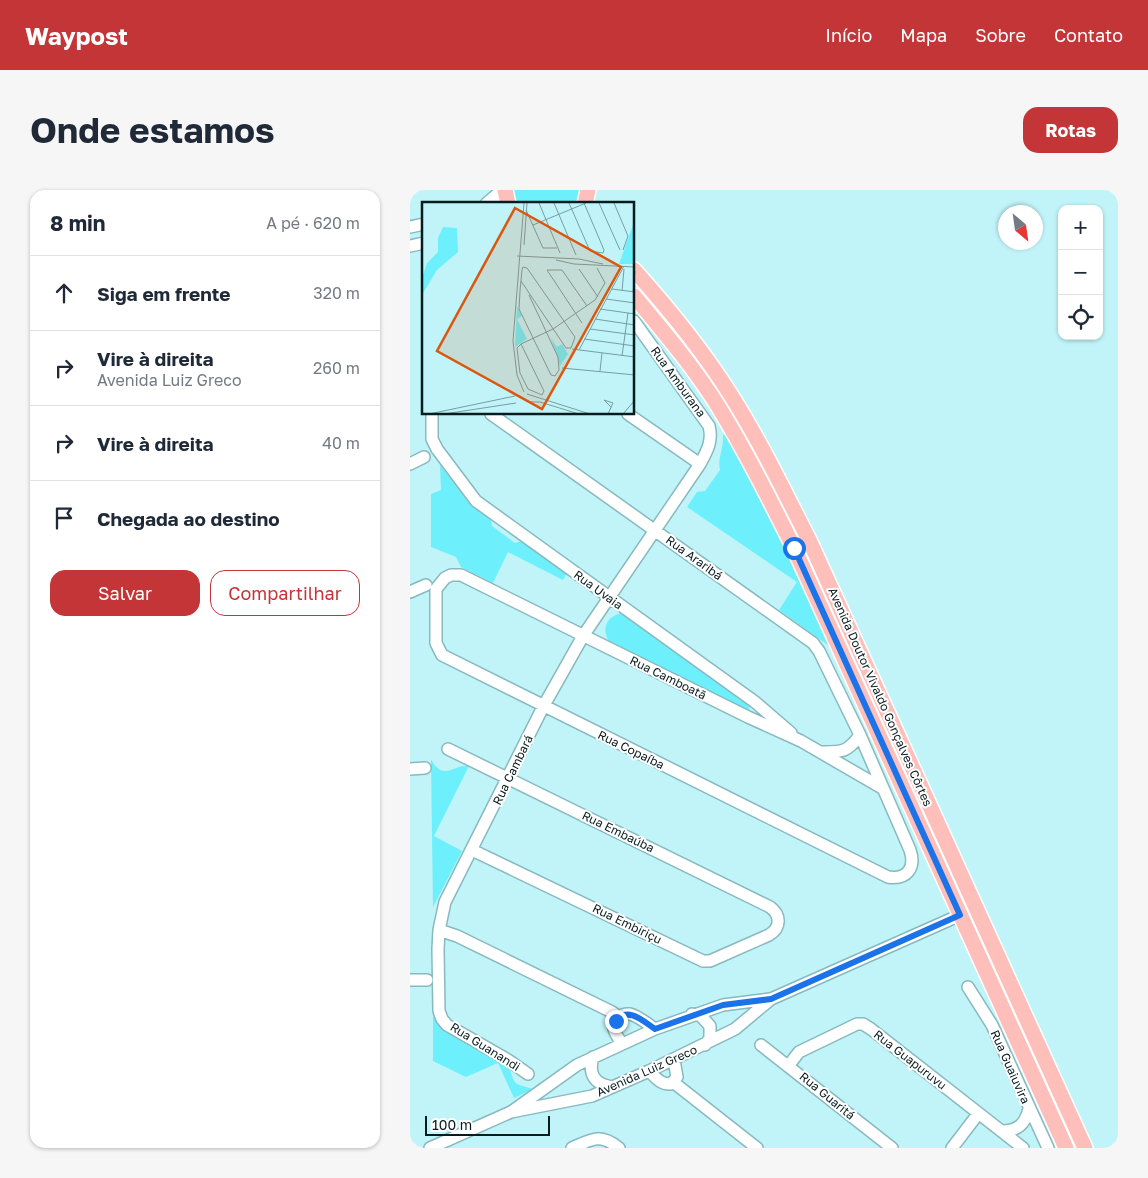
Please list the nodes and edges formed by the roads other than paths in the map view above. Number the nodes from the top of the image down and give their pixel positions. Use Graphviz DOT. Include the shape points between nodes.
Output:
graph roads {
  1 [pos="503,190"];
  2 [pos="488,202"];
  3 [pos="507,202"];
  4 [pos="635,271"];
  5 [pos="635,297"];
  6 [pos="635,322"];
  7 [pos="432,415"];
  8 [pos="492,415"];
  9 [pos="629,415"];
  10 [pos="709,448"];
  11 [pos="424,458"];
  12 [pos="410,464"];
  13 [pos="700,464"];
  14 [pos="656,530"];
  15 [pos="451,575"];
  16 [pos="426,585"];
  17 [pos="410,592"];
  18 [pos="608,598"];
  19 [pos="582,636"];
  20 [pos="755,702"];
  21 [pos="543,707"];
  22 [pos="748,717"];
  23 [pos="860,735"];
  24 [pos="801,741"];
  25 [pos="448,749"];
  26 [pos="820,752"];
  27 [pos="425,768"];
  28 [pos="410,769"];
  29 [pos="509,778"];
  30 [pos="882,788"];
  31 [pos="472,850"];
  32 [pos="906,873"];
  33 [pos="976,908"];
  34 [pos="960,915"];
  35 [pos="778,924"];
  36 [pos="439,930"];
  37 [pos="410,980"];
  38 [pos="427,980"];
  39 [pos="968,987"];
  40 [pos="771,999"];
  41 [pos="692,1014"];
  42 [pos="619,1017"];
  43 [pos="655,1029"];
  44 [pos="622,1044"];
  45 [pos="705,1044"];
  46 [pos="762,1045"];
  47 [pos="593,1057"];
  48 [pos="674,1060"];
  49 [pos="789,1065"];
  50 [pos="648,1071"];
  51 [pos="528,1074"];
  52 [pos="673,1082"];
  53 [pos="612,1087"];
  54 [pos="1029,1109"];
  55 [pos="511,1112"];
  56 [pos="978,1114"];
  57 [pos="1002,1131"];
  58 [pos="430,1148"];
  59 [pos="572,1148"];
  60 [pos="619,1148"];
  61 [pos="757,1148"];
  62 [pos="892,1148"];
  63 [pos="952,1148"];
  64 [pos="1023,1148"];
  65 [pos="1048,1148"];
  66 [pos="1066,1148"];
  67 [pos="1085,1148"];
  1 -- 2 [label="street"];
  1 -- 3 [label="main road"];
  4 -- 33 [label="main road, Avenida Doutor Vivaldo Gonçalves Côrtes" via="732,396 763,449 810,542"];
  5 -- 34 [label="main road, Avenida Doutor Vivaldo Gonçalves Côrtes" via="683,354 748,458 794,548"];
  6 -- 10 [label="street, Rua Amburana" via="709,426"];
  7 -- 18 [label="street, Rua Uvaia" via="432,439 469,494"];
  8 -- 14 [label="street, Rua Araribá"];
  9 -- 13 [label="street"];
  10 -- 13 [label="street, Rua Cambará"];
  11 -- 12 [label="street"];
  13 -- 14 [label="street, Rua Cambará"];
  14 -- 18 [label="street, Rua Cambará"];
  14 -- 23 [label="street, Rua Araribá" via="812,643 819,651"];
  15 -- 19 [label="street, Rua Camboatã" via="462,575"];
  15 -- 21 [label="street, Rua Copaíba" via="436,589 438,650 448,659"];
  16 -- 17 [label="street"];
  18 -- 19 [label="street, Rua Cambará"];
  18 -- 20 [label="street, Rua Uvaia"];
  19 -- 21 [label="street, Rua Cambará"];
  19 -- 22 [label="street, Rua Camboatã"];
  20 -- 22 [label="street"];
  20 -- 24 [label="street, Rua Uvaia"];
  21 -- 29 [label="street, Rua Cambará"];
  21 -- 32 [label="street, Rua Copaíba" via="888,877"];
  22 -- 24 [label="street, Rua Camboatã"];
  23 -- 26 [label="street" via="842,752"];
  23 -- 30 [label="street, Rua Araribá"];
  24 -- 26 [label="street, Rua Camboatã"];
  25 -- 29 [label="street, Rua Embaúba"];
  26 -- 30 [label="street, Rua Camboatã"];
  27 -- 28 [label="street"];
  29 -- 31 [label="street, Rua Cambará"];
  29 -- 35 [label="street, Rua Embaúba" via="770,907 777,914"];
  30 -- 32 [label="street, Rua Araribá" via="913,858"];
  31 -- 35 [label="street, Rua Embiriçu" via="703,961 710,961 769,935"];
  31 -- 36 [label="street, Rua Cambará" via="446,902"];
  33 -- 34 [label="street, Avenida Luiz Greco"];
  33 -- 67 [label="main road, Avenida Doutor Vivaldo Gonçalves Côrtes"];
  34 -- 40 [label="street, Avenida Luiz Greco"];
  34 -- 66 [label="main road, Avenida Doutor Vivaldo Gonçalves Côrtes"];
  36 -- 42 [label="street"];
  36 -- 51 [label="street, Rua Guanandi" via="439,1011 442,1019"];
  37 -- 38 [label="street"];
  39 -- 54 [label="street, Rua Guaiuvira" via="992,1025"];
  40 -- 41 [label="street, Avenida Luiz Greco" via="723,1005"];
  40 -- 45 [label="street, Avenida Luiz Greco" via="735,1028"];
  41 -- 43 [label="street, Avenida Luiz Greco"];
  41 -- 45 [label="street" via="700,1016 710,1026 710,1038"];
  42 -- 43 [label="street" via="630,1014"];
  42 -- 44 [label="street" via="614,1029"];
  43 -- 44 [label="street, Avenida Luiz Greco"];
  44 -- 47 [label="street, Avenida Luiz Greco"];
  45 -- 48 [label="street, Avenida Luiz Greco"];
  46 -- 49 [label="street, Rua Guaritá"];
  47 -- 53 [label="street" via="592,1075 601,1084"];
  47 -- 55 [label="street, Avenida Luiz Greco"];
  48 -- 50 [label="street, Avenida Luiz Greco"];
  48 -- 52 [label="street" via="677,1073"];
  49 -- 56 [label="street, Rua Guapuruvu" via="799,1052 863,1024"];
  49 -- 62 [label="street, Rua Guaritá"];
  50 -- 52 [label="street" via="664,1084"];
  50 -- 53 [label="street, Avenida Luiz Greco"];
  52 -- 61 [label="street"];
  53 -- 55 [label="street, Avenida Luiz Greco" via="592,1096"];
  54 -- 57 [label="street" via="1022,1124 1010,1131"];
  54 -- 65 [label="street, Rua Guaiuvira"];
  55 -- 58 [label="street, Avenida Luiz Greco"];
  56 -- 57 [label="street, Rua Guapuruvu"];
  56 -- 63 [label="street"];
  57 -- 64 [label="street, Rua Guapuruvu"];
  59 -- 60 [label="street" via="593,1139 605,1139"];
}
